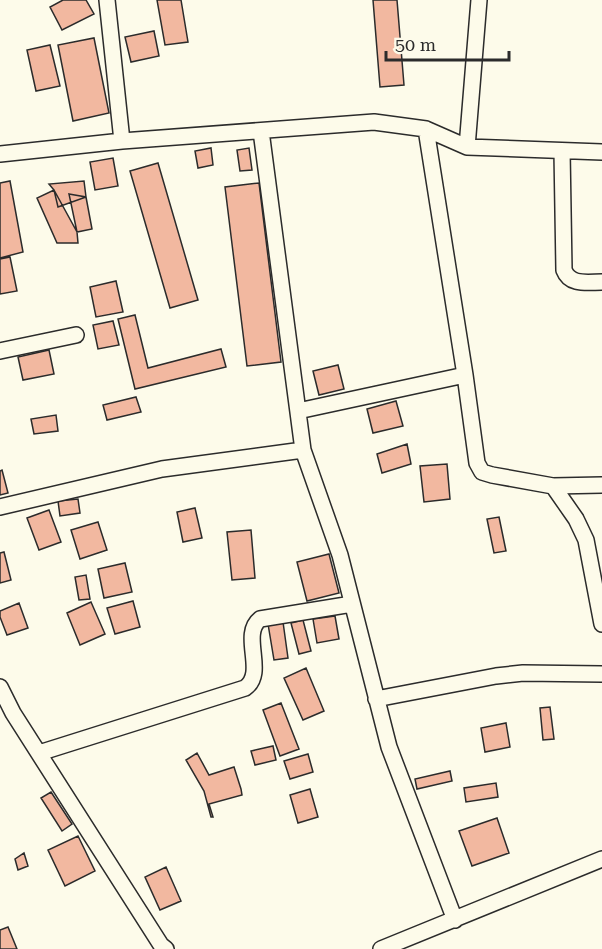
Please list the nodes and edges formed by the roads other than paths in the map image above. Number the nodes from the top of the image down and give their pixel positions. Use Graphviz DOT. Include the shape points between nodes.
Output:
graph roads {
  1 [pos="107,0"];
  2 [pos="479,0"];
  3 [pos="426,129"];
  4 [pos="261,131"];
  5 [pos="122,141"];
  6 [pos="467,147"];
  7 [pos="562,151"];
  8 [pos="602,152"];
  9 [pos="0,154"];
  10 [pos="602,282"];
  11 [pos="76,335"];
  12 [pos="0,351"];
  13 [pos="465,375"];
  14 [pos="298,411"];
  15 [pos="303,450"];
  16 [pos="602,485"];
  17 [pos="553,486"];
  18 [pos="0,507"];
  19 [pos="352,604"];
  20 [pos="602,624"];
  21 [pos="602,674"];
  22 [pos="0,687"];
  23 [pos="376,699"];
  24 [pos="39,753"];
  25 [pos="602,859"];
  26 [pos="455,920"];
  27 [pos="160,948"];
  28 [pos="381,949"];
  1 -- 5 [label="street"];
  2 -- 6 [label="street"];
  3 -- 4 [label="street" via="374,122"];
  3 -- 6 [label="street"];
  3 -- 13 [label="street"];
  4 -- 5 [label="street"];
  4 -- 14 [label="street"];
  5 -- 9 [label="street"];
  6 -- 7 [label="street"];
  7 -- 8 [label="street"];
  7 -- 10 [label="street" via="564,270 573,282"];
  11 -- 12 [label="street"];
  13 -- 14 [label="street"];
  13 -- 17 [label="street" via="477,463 482,471"];
  14 -- 15 [label="street"];
  15 -- 18 [label="street" via="162,469"];
  15 -- 19 [label="street" via="340,555"];
  16 -- 17 [label="street"];
  17 -- 20 [label="street" via="586,540"];
  19 -- 23 [label="street"];
  19 -- 24 [label="street" via="260,619 253,631 253,676 245,688"];
  21 -- 23 [label="street" via="496,676"];
  22 -- 24 [label="street"];
  23 -- 26 [label="street" via="389,747"];
  24 -- 27 [label="street"];
  25 -- 26 [label="street"];
  26 -- 28 [label="street"];
}
